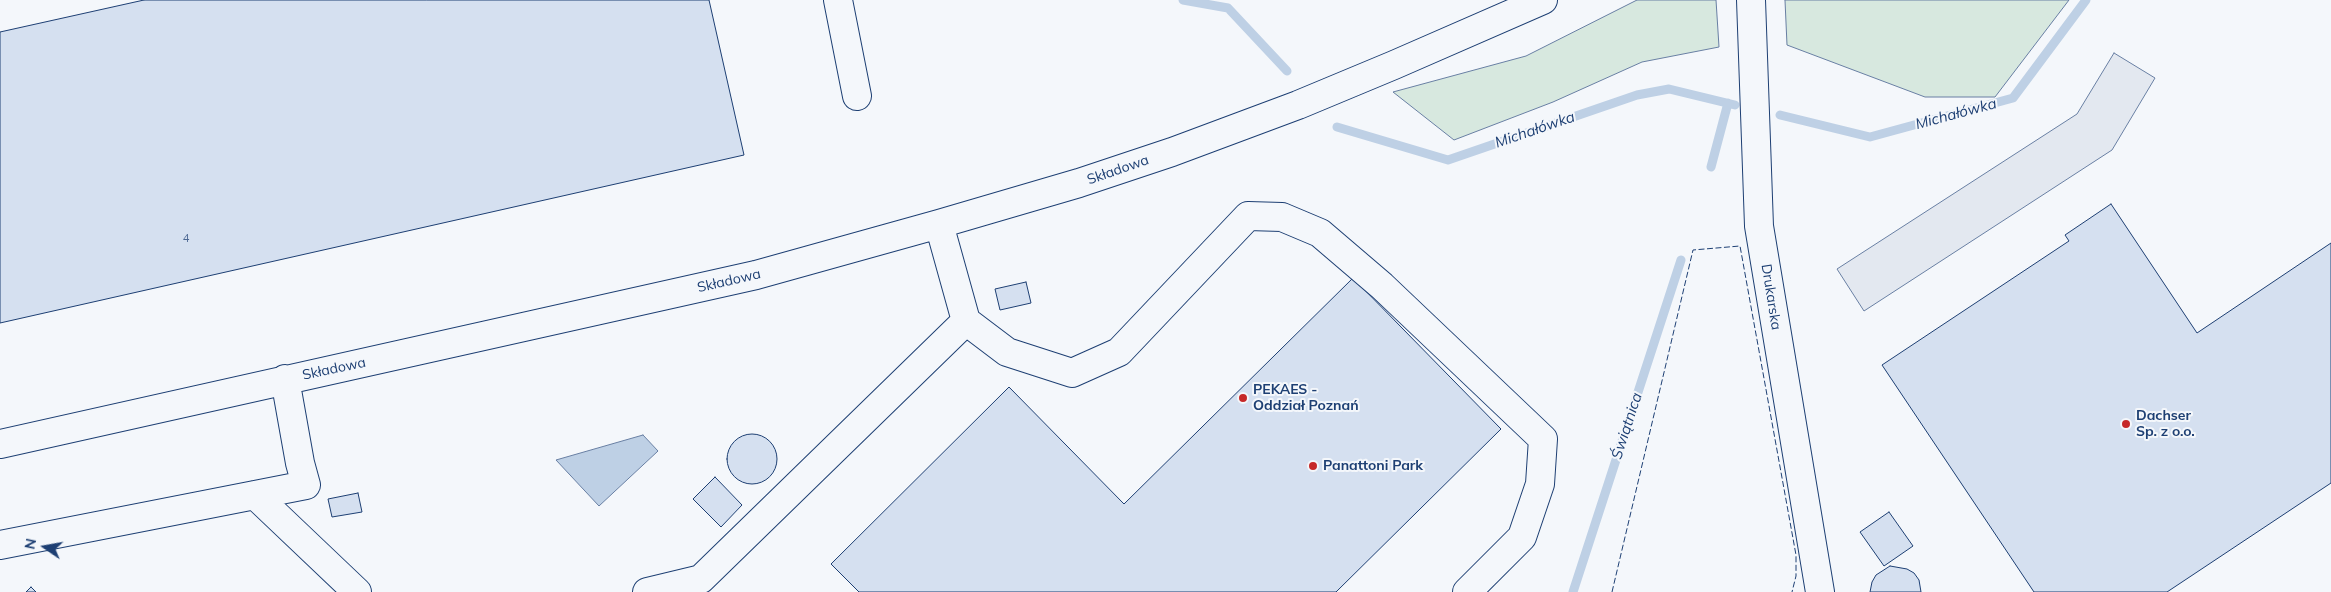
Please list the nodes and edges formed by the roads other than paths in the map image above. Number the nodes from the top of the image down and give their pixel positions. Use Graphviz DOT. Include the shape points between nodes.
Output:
graph roads {
  1 [pos="838,0"];
  2 [pos="1543,0"];
  3 [pos="1751,0"];
  4 [pos="857,96"];
  5 [pos="939,224"];
  6 [pos="966,321"];
  7 [pos="285,379"];
  8 [pos="0,444"];
  9 [pos="255,495"];
  10 [pos="0,545"];
  11 [pos="703,585"];
  12 [pos="357,592"];
  13 [pos="649,592"];
  14 [pos="1468,592"];
  15 [pos="1820,592"];
  1 -- 4 [label="street"];
  2 -- 5 [label="street, Składowa" via="1298,105 1172,152"];
  3 -- 15 [label="street, Drukarska" via="1759,226"];
  5 -- 6 [label="street"];
  5 -- 7 [label="street, Składowa" via="756,276"];
  6 -- 11 [label="street"];
  6 -- 14 [label="street" via="1007,352 1072,373 1119,352 1248,216 1282,217 1320,233 1382,286 1543,439 1540,484 1522,537"];
  7 -- 8 [label="street, Składowa"];
  7 -- 9 [label="street" via="306,484"];
  9 -- 10 [label="street"];
  9 -- 12 [label="street"];
  11 -- 13 [label="street"];
}
